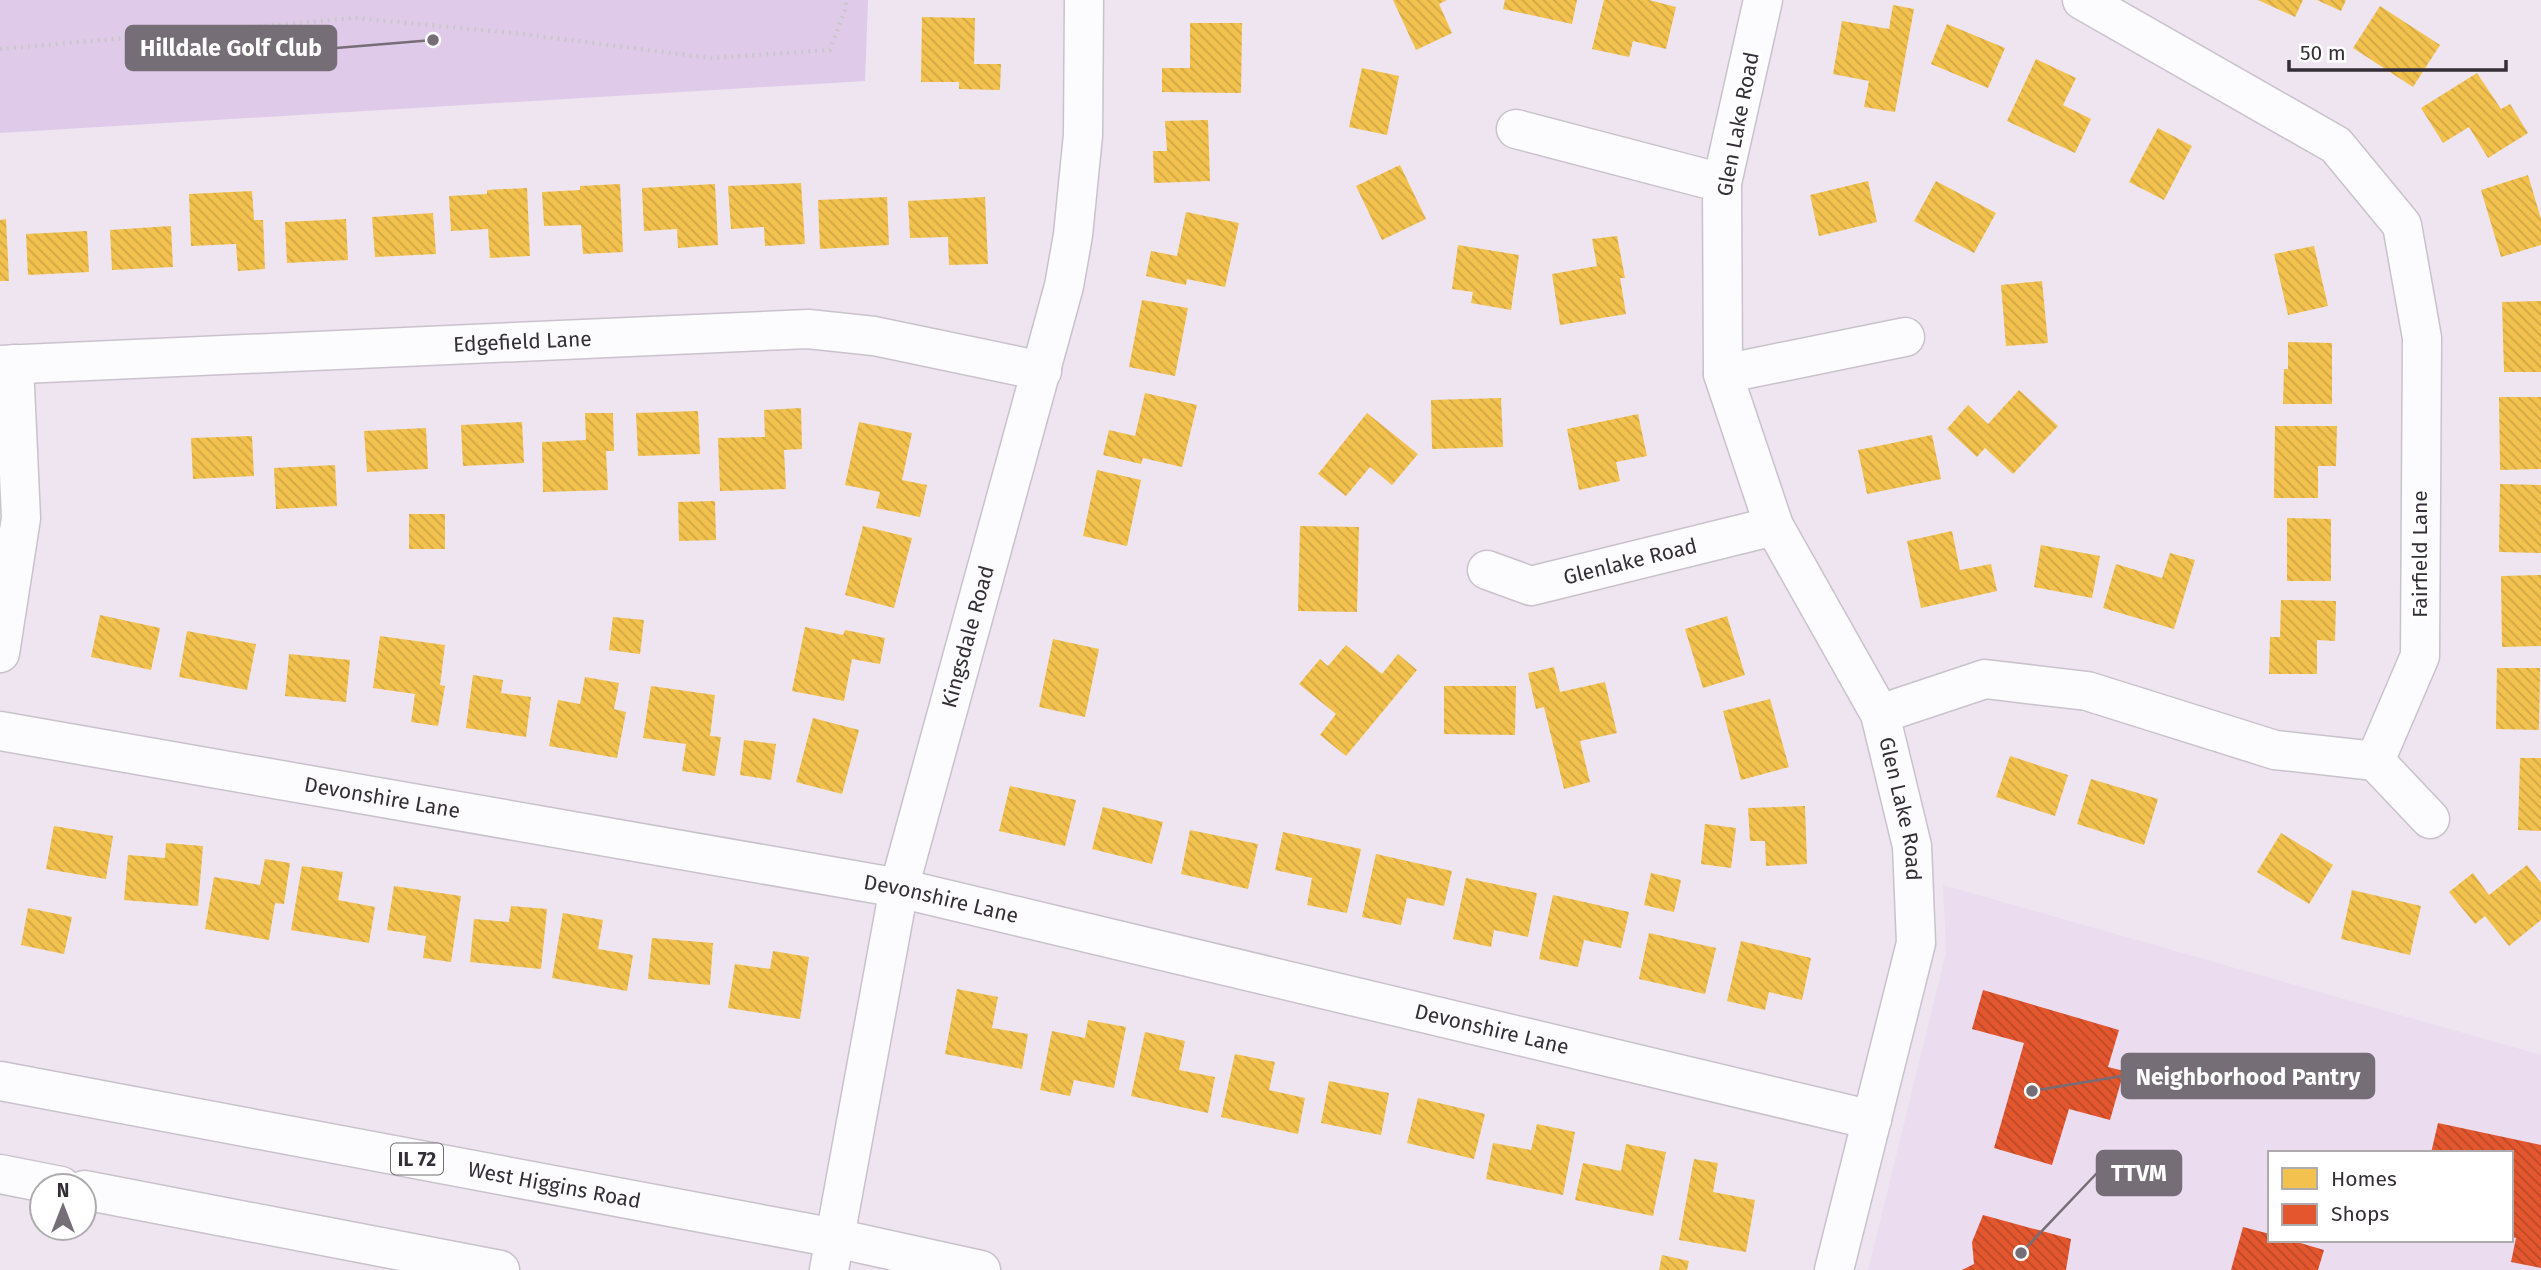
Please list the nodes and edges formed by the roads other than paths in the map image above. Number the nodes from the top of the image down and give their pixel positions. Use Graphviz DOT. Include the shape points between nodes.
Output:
graph roads {
  1 [pos="1084,0"];
  2 [pos="1763,0"];
  3 [pos="2082,0"];
  4 [pos="1516,129"];
  5 [pos="1722,183"];
  6 [pos="1905,337"];
  7 [pos="7,365"];
  8 [pos="1042,371"];
  9 [pos="1723,374"];
  10 [pos="1774,526"];
  11 [pos="1487,570"];
  12 [pos="0,653"];
  13 [pos="1880,714"];
  14 [pos="0,731"];
  15 [pos="2375,761"];
  16 [pos="2430,820"];
  17 [pos="899,888"];
  18 [pos="0,1081"];
  19 [pos="1872,1120"];
  20 [pos="0,1174"];
  21 [pos="28,1180"];
  22 [pos="98,1194"];
  23 [pos="832,1254"];
  24 [pos="500,1270"];
  25 [pos="981,1270"];
  26 [pos="1835,1270"];
  1 -- 8 [label="street, Kingsdale Road" via="1079,189 1063,286"];
  2 -- 5 [label="street, Glen Lake Road"];
  3 -- 15 [label="street, Fairfield Lane" via="2336,145 2402,225 2422,338 2420,656"];
  4 -- 5 [label="street"];
  5 -- 9 [label="street, Glen Lake Road"];
  6 -- 9 [label="street"];
  7 -- 8 [label="street, Edgefield Lane" via="808,329 874,336"];
  7 -- 12 [label="street" via="21,518"];
  8 -- 17 [label="street, Kingsdale Road"];
  9 -- 10 [label="street, Glen Lake Road"];
  10 -- 11 [label="street, Glenlake Road" via="1531,586"];
  10 -- 13 [label="street, Glen Lake Road"];
  13 -- 15 [label="street" via="1985,679 2087,691 2275,750"];
  13 -- 19 [label="street, Glen Lake Road" via="1912,845 1916,943"];
  14 -- 17 [label="street, Devonshire Lane"];
  15 -- 16 [label="street"];
  17 -- 19 [label="street, Devonshire Lane"];
  17 -- 23 [label="street, Kingsdale Road"];
  18 -- 23 [label="street, West Higgins Road / IL 72"];
  19 -- 26 [label="street, Glen Lake Road"];
  20 -- 21 [label="street"];
  22 -- 24 [label="street"];
  23 -- 25 [label="street, West Higgins Road / IL 72"];
}
